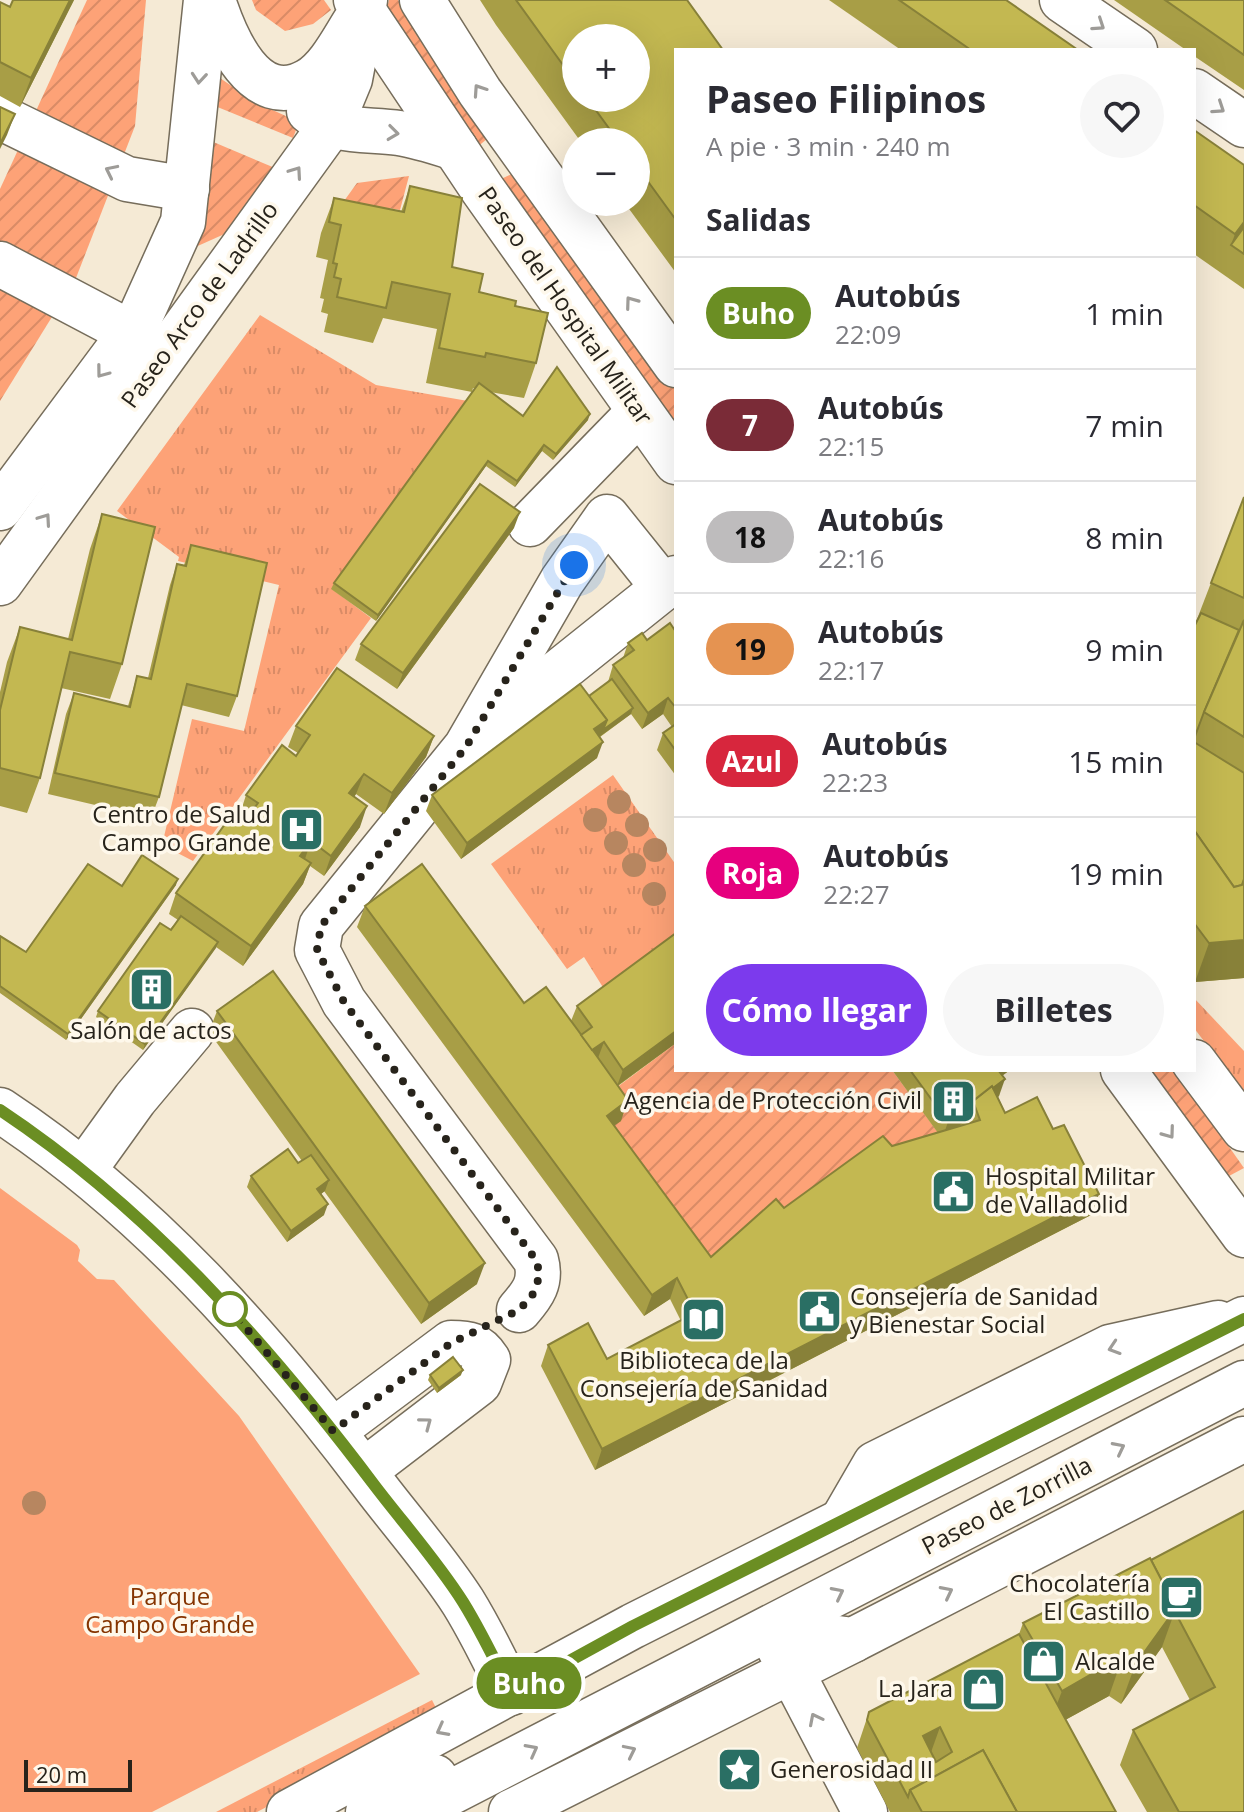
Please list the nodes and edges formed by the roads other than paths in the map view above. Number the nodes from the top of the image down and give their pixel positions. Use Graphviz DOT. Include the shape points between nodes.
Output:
graph roads {
  1 [pos="206,0"];
  2 [pos="213,0"];
  3 [pos="422,0"];
  4 [pos="1062,0"];
  5 [pos="361,4"];
  6 [pos="1132,48"];
  7 [pos="290,88"];
  8 [pos="1196,92"];
  9 [pos="0,117"];
  10 [pos="331,125"];
  11 [pos="1244,125"];
  12 [pos="455,148"];
  13 [pos="187,189"];
  14 [pos="0,264"];
  15 [pos="131,333"];
  16 [pos="674,362"];
  17 [pos="639,412"];
  18 [pos="674,459"];
  19 [pos="0,508"];
  20 [pos="530,524"];
  21 [pos="0,583"];
  22 [pos="672,583"];
  23 [pos="466,747"];
  24 [pos="192,1031"];
  25 [pos="1196,1065"];
  26 [pos="1124,1072"];
  27 [pos="0,1110"];
  28 [pos="1244,1129"];
  29 [pos="84,1170"];
  30 [pos="1244,1235"];
  31 [pos="519,1310"];
  32 [pos="1244,1318"];
  33 [pos="451,1343"];
  34 [pos="485,1374"];
  35 [pos="1244,1383"];
  36 [pos="333,1431"];
  37 [pos="1244,1439"];
  38 [pos="364,1471"];
  39 [pos="769,1629"];
  40 [pos="853,1640"];
  41 [pos="791,1671"];
  42 [pos="511,1693"];
  43 [pos="289,1812"];
  44 [pos="368,1812"];
  45 [pos="413,1812"];
  46 [pos="511,1812"];
  47 [pos="865,1812"];
  1 -- 13 [label="main road, Paseo Arco de Ladrillo, one-way"];
  2 -- 7 [label="main road" via="234,55 260,79"];
  16 -- 3 [label="main road, one-way" via="480,92"];
  4 -- 6 [label="main road, one-way"];
  5 -- 7 [label="main road" via="323,67 309,81"];
  5 -- 10 [label="main road, Paseo Arco de Ladrillo" via="354,65"];
  5 -- 12 [label="main road, Paseo del Hospital Militar"];
  7 -- 10 [label="main road" via="296,99"];
  8 -- 11 [label="main road, one-way"];
  13 -- 9 [label="main road, one-way" via="127,179"];
  10 -- 12 [label="main road, one-way" via="397,133"];
  21 -- 10 [label="main road, Paseo Arco de Ladrillo, one-way"];
  12 -- 17 [label="main road, Paseo del Hospital Militar"];
  13 -- 15 [label="main road, Paseo Arco de Ladrillo" via="183,222"];
  14 -- 15 [label="main road"];
  15 -- 19 [label="main road, Paseo Arco de Ladrillo, one-way"];
  17 -- 18 [label="main road, Paseo del Hospital Militar"];
  17 -- 20 [label="main road"];
  22 -- 23 [label="main road"];
  22 -- 23 [label="main road" via="607,517 562,581"];
  23 -- 31 [label="main road" via="321,926 317,950 344,1002 536,1260 540,1275"];
  24 -- 29 [label="main road"];
  25 -- 28 [label="main road"];
  26 -- 30 [label="main road, one-way"];
  27 -- 29 [label="main road"];
  29 -- 36 [label="main road" via="233,1313"];
  31 -- 33 [label="main road"];
  31 -- 34 [label="main road"];
  32 -- 42 [label="main road, one-way" via="633,1626"];
  33 -- 34 [label="main road" via="482,1350 488,1360"];
  33 -- 36 [label="main road"];
  38 -- 34 [label="main road, one-way"];
  39 -- 35 [label="main road, Paseo de Zorrilla, one-way"];
  36 -- 38 [label="main road"];
  40 -- 37 [label="main road, Paseo de Zorrilla, one-way"];
  38 -- 42 [label="main road" via="462,1600"];
  39 -- 40 [label="main road"];
  39 -- 41 [label="main road"];
  45 -- 39 [label="main road, Paseo de Zorrilla, one-way"];
  40 -- 41 [label="main road, Paseo de Zorrilla"];
  46 -- 41 [label="main road, Paseo de Zorrilla, one-way"];
  47 -- 41 [label="main road, one-way"];
  42 -- 43 [label="main road, one-way"];
  42 -- 44 [label="main road" via="494,1744"];
}
